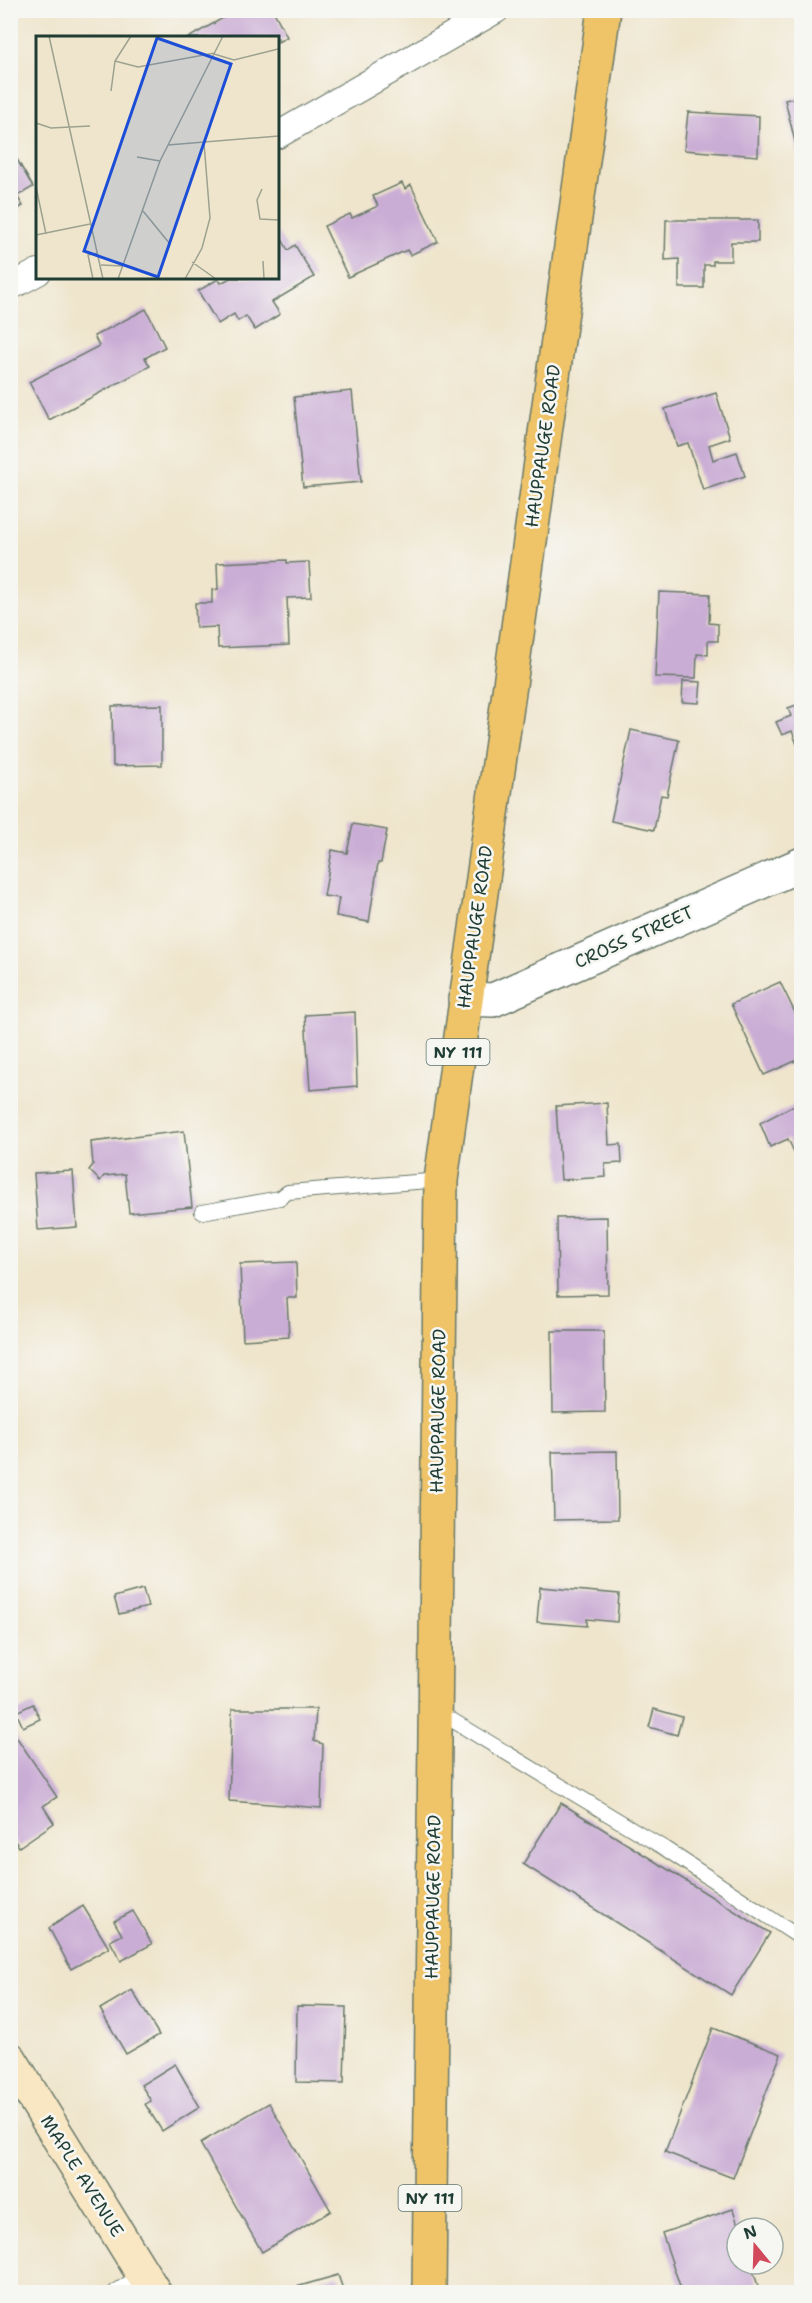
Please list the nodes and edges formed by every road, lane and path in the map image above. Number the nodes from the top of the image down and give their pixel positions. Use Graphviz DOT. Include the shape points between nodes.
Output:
graph roads {
  1 [pos="496,10"];
  2 [pos="604,10"];
  3 [pos="279,134"];
  4 [pos="36,273"];
  5 [pos="10,287"];
  6 [pos="801,864"];
  7 [pos="465,999"];
  8 [pos="441,1180"];
  9 [pos="202,1212"];
  10 [pos="435,1710"];
  11 [pos="801,1939"];
  12 [pos="10,2059"];
  13 [pos="149,2283"];
  14 [pos="116,2292"];
  15 [pos="429,2292"];
  1 -- 3 [label="street"];
  2 -- 7 [label="main road, HAUPPAUGE ROAD / NY 111"];
  4 -- 5 [label="street"];
  6 -- 7 [label="street, CROSS STREET" via="493,1000"];
  7 -- 8 [label="main road, HAUPPAUGE ROAD / NY 111"];
  8 -- 9 [label="lane" via="288,1192 280,1198"];
  8 -- 10 [label="main road, HAUPPAUGE ROAD / NY 111"];
  10 -- 11 [label="lane" via="663,1848"];
  10 -- 15 [label="main road, HAUPPAUGE ROAD / NY 111"];
  12 -- 13 [label="main road, MAPLE AVENUE"];
  13 -- 14 [label="lane"];
}
